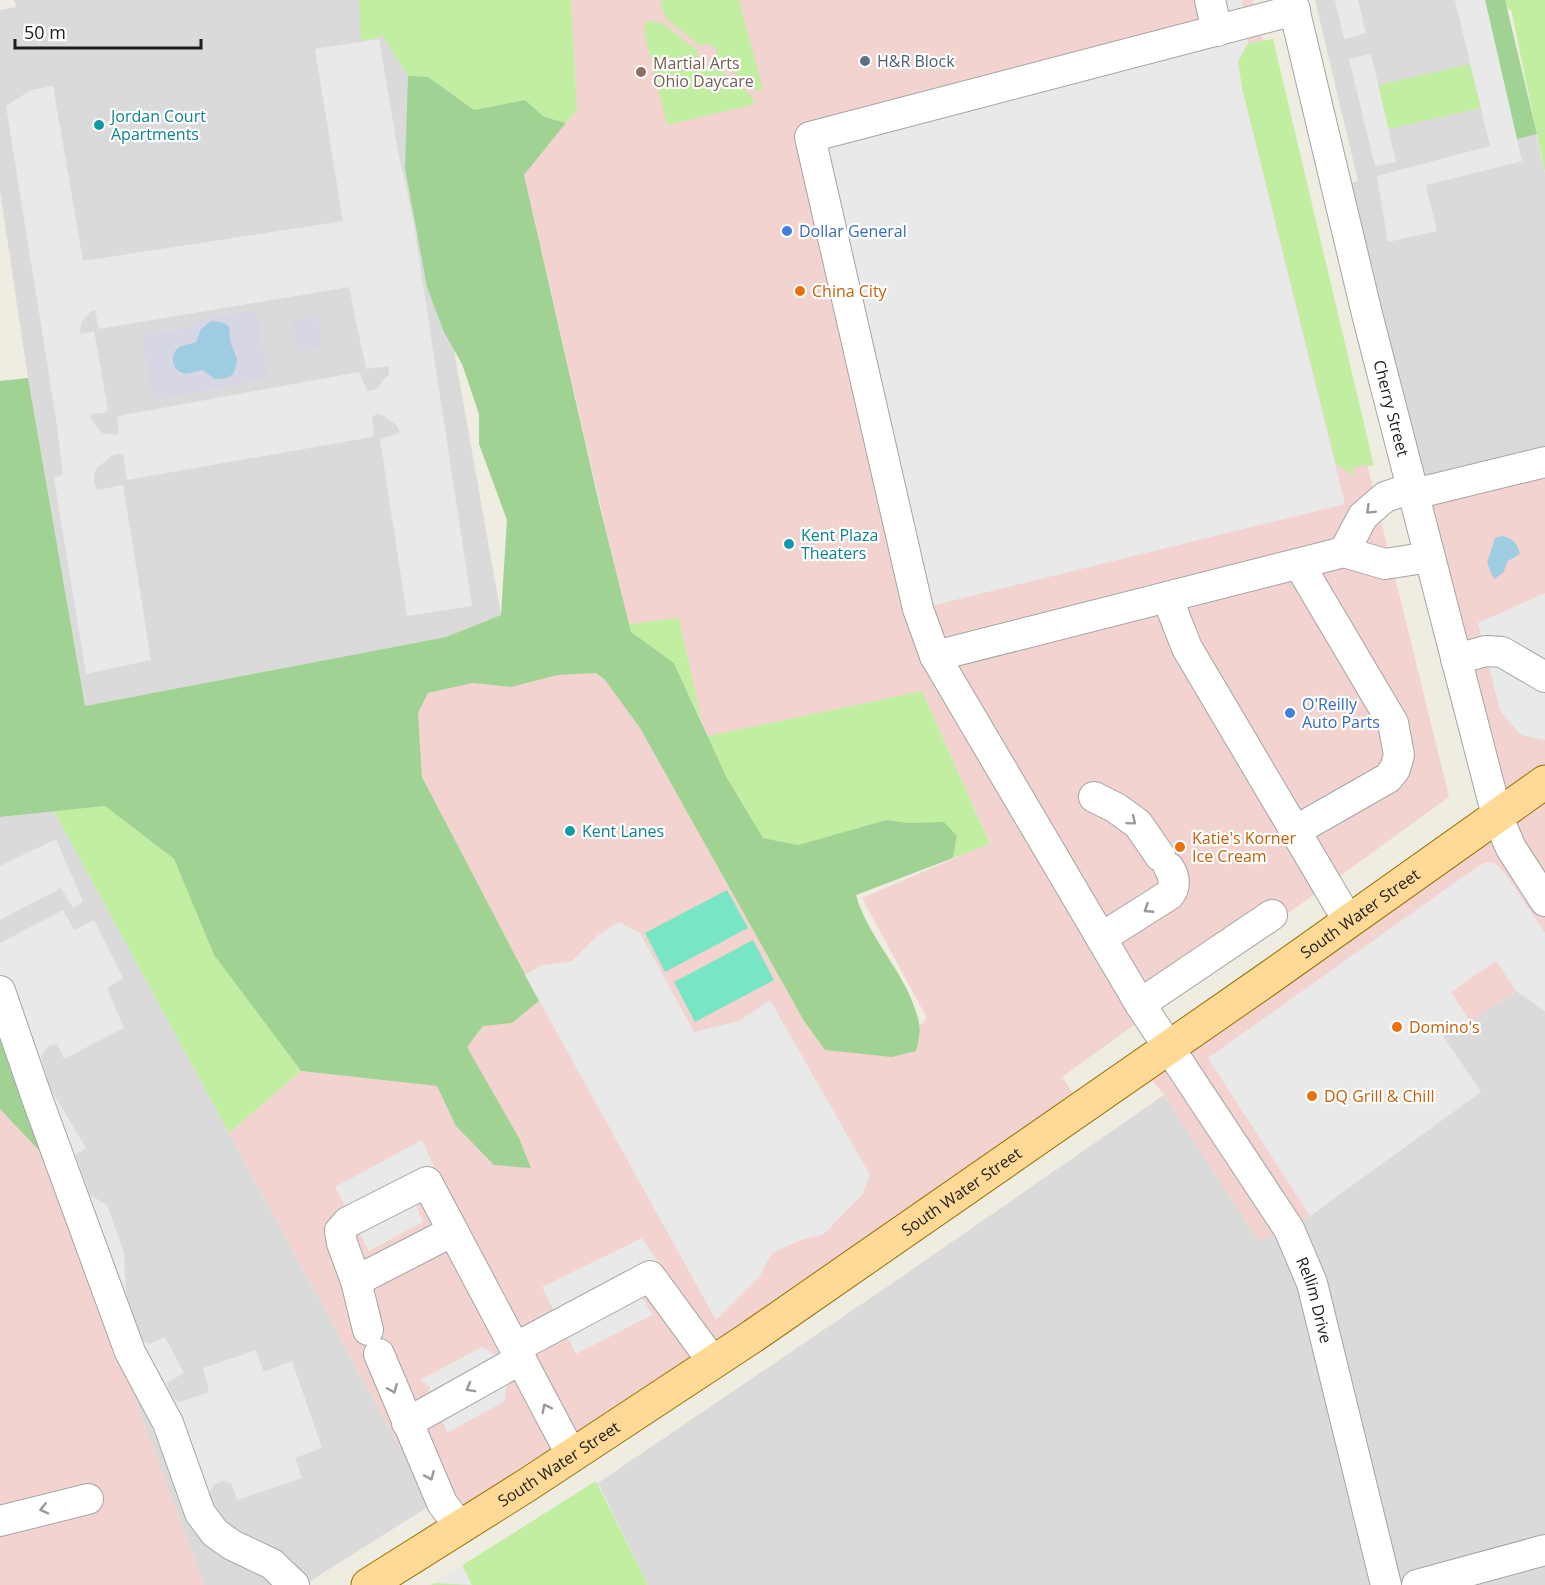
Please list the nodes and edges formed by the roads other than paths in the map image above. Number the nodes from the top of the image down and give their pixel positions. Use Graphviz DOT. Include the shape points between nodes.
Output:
graph roads {
  1 [pos="1210,0"];
  2 [pos="1293,5"];
  3 [pos="1217,31"];
  4 [pos="1545,462"];
  5 [pos="1413,491"];
  6 [pos="1344,552"];
  7 [pos="1430,557"];
  8 [pos="1299,564"];
  9 [pos="1167,597"];
  10 [pos="935,656"];
  11 [pos="1456,659"];
  12 [pos="1545,677"];
  13 [pos="1545,782"];
  14 [pos="1094,797"];
  15 [pos="1497,816"];
  16 [pos="1295,831"];
  17 [pos="1542,891"];
  18 [pos="1272,915"];
  19 [pos="1349,922"];
  20 [pos="1101,938"];
  21 [pos="0,991"];
  22 [pos="1140,1004"];
  23 [pos="1168,1047"];
  24 [pos="453,1231"];
  25 [pos="356,1281"];
  26 [pos="518,1354"];
  27 [pos="713,1362"];
  28 [pos="407,1423"];
  29 [pos="572,1456"];
  30 [pos="88,1499"];
  31 [pos="0,1521"];
  32 [pos="460,1527"];
  33 [pos="1545,1550"];
  34 [pos="294,1585"];
  35 [pos="368,1585"];
  36 [pos="1386,1585"];
  37 [pos="1417,1585"];
  1 -- 3 [label="street"];
  2 -- 3 [label="street"];
  2 -- 5 [label="street, Cherry Street"];
  3 -- 10 [label="street, Rellim Drive" via="810,137 918,609"];
  4 -- 5 [label="street"];
  5 -- 6 [label="street, one-way" via="1385,496 1363,516"];
  5 -- 7 [label="street, Cherry Street"];
  6 -- 7 [label="street" via="1385,564"];
  6 -- 8 [label="street"];
  7 -- 11 [label="street, Cherry Street"];
  8 -- 9 [label="street"];
  8 -- 16 [label="street" via="1393,723 1399,754 1388,778"];
  9 -- 10 [label="street"];
  9 -- 16 [label="street" via="1187,648"];
  10 -- 20 [label="street, Rellim Drive"];
  11 -- 12 [label="street" via="1486,651 1502,652"];
  11 -- 15 [label="street, Cherry Street"];
  13 -- 15 [label="main road, South Water Street"];
  14 -- 20 [label="street, one-way" via="1138,824 1174,881 1174,890 1169,895"];
  15 -- 17 [label="street, Cherry Street" via="1511,848"];
  15 -- 19 [label="main road, South Water Street"];
  16 -- 19 [label="street"];
  18 -- 22 [label="street"];
  19 -- 23 [label="main road, South Water Street"];
  20 -- 22 [label="street, Rellim Drive"];
  21 -- 34 [label="street" via="130,1352 168,1423 200,1513 215,1533 272,1564"];
  22 -- 23 [label="street, Rellim Drive"];
  23 -- 27 [label="main road, South Water Street"];
  23 -- 36 [label="street, Rellim Drive" via="1299,1248 1312,1283"];
  24 -- 25 [label="street"];
  24 -- 25 [label="street" via="427,1182 348,1222 340,1231"];
  24 -- 26 [label="street"];
  25 -- 28 [label="street, one-way" via="373,1342"];
  26 -- 27 [label="street" via="650,1276"];
  26 -- 28 [label="street, one-way"];
  29 -- 26 [label="street, one-way"];
  27 -- 29 [label="main road, South Water Street"];
  28 -- 32 [label="street, one-way" via="442,1503"];
  29 -- 32 [label="main road, South Water Street"];
  30 -- 31 [label="street, one-way"];
  32 -- 35 [label="main road, South Water Street"];
  33 -- 37 [label="street"];
}
